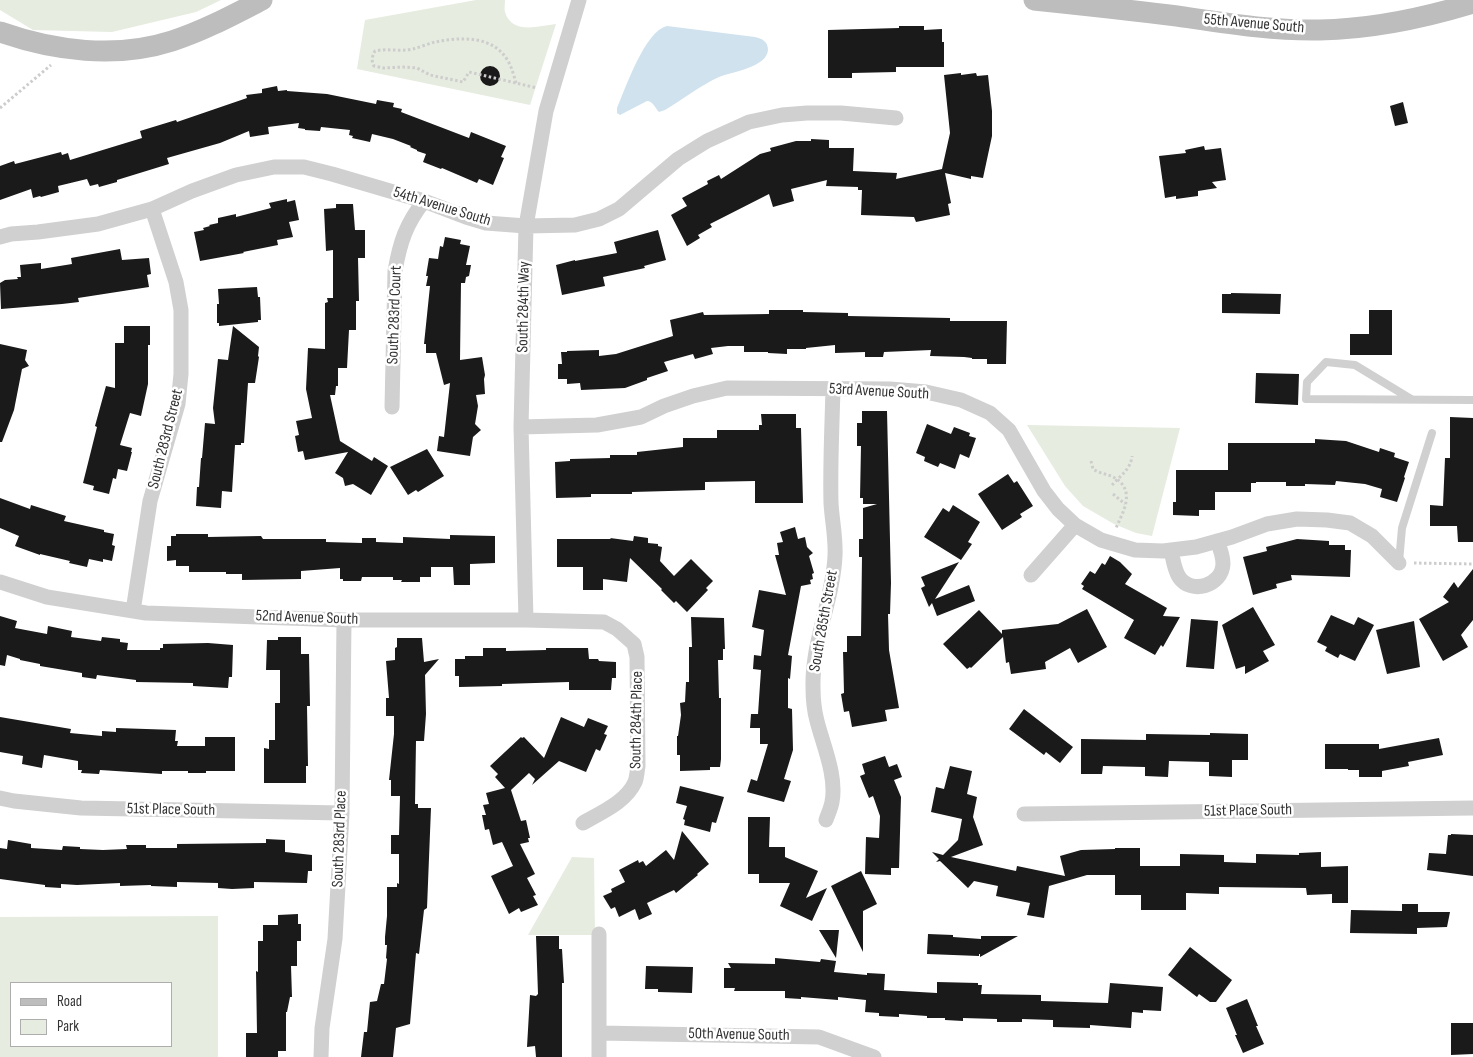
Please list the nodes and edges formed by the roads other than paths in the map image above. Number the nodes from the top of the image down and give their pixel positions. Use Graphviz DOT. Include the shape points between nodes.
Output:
graph roads {
  1 [pos="262,0"];
  2 [pos="579,0"];
  3 [pos="1034,0"];
  4 [pos="1473,3"];
  5 [pos="0,32"];
  6 [pos="896,118"];
  7 [pos="424,201"];
  8 [pos="152,209"];
  9 [pos="526,226"];
  10 [pos="0,237"];
  11 [pos="833,389"];
  12 [pos="1411,400"];
  13 [pos="1473,400"];
  14 [pos="392,406"];
  15 [pos="521,427"];
  16 [pos="1432,434"];
  17 [pos="1076,525"];
  18 [pos="1217,541"];
  19 [pos="1171,550"];
  20 [pos="1399,563"];
  21 [pos="1031,575"];
  22 [pos="0,582"];
  23 [pos="134,611"];
  24 [pos="344,620"];
  25 [pos="526,620"];
  26 [pos="617,629"];
  27 [pos="0,798"];
  28 [pos="1473,808"];
  29 [pos="342,813"];
  30 [pos="1024,814"];
  31 [pos="826,820"];
  32 [pos="583,824"];
  33 [pos="599,934"];
  34 [pos="599,1033"];
  35 [pos="321,1057"];
  36 [pos="599,1057"];
  37 [pos="874,1057"];
  1 -- 5 [label="street" via="212,25 154,46 114,50 70,49 45,46"];
  2 -- 9 [label="street, South 284th Way" via="546,111"];
  3 -- 4 [label="street, 55th Avenue South" via="1298,30 1379,25"];
  6 -- 9 [label="street, 54th Avenue South" via="807,112 749,122 707,141 678,159 619,209 598,219 574,225"];
  7 -- 8 [label="street, 54th Avenue South" via="304,167 274,167 236,175"];
  7 -- 9 [label="street, 54th Avenue South" via="486,223"];
  7 -- 14 [label="street, South 283rd Court" via="403,234 395,271"];
  8 -- 10 [label="street, 54th Avenue South" via="98,224"];
  8 -- 23 [label="street, South 283rd Street" via="176,282 181,310 181,374 178,404 150,501"];
  9 -- 15 [label="street, South 284th Way"];
  11 -- 15 [label="street, 53rd Avenue South" via="726,388 693,396 641,417 597,425"];
  11 -- 17 [label="street, 53rd Avenue South" via="926,392 961,400 990,413 1008,430 1044,491"];
  11 -- 31 [label="street, South 285th Street" via="831,504 835,556 832,584 814,660 813,687 816,719 832,787 832,802"];
  12 -- 12 [label="lane" via="1355,365 1326,362 1308,382 1306,399"];
  12 -- 13 [label="lane"];
  15 -- 25 [label="street, South 284th Way"];
  16 -- 20 [label="lane" via="1402,528"];
  17 -- 19 [label="street, 53rd Avenue South" via="1101,540 1135,550"];
  17 -- 21 [label="street"];
  18 -- 19 [label="street, 53rd Avenue South"];
  18 -- 19 [label="street" via="1223,565 1214,582 1205,586 1196,587 1180,578"];
  18 -- 20 [label="street, 53rd Avenue South" via="1267,524 1297,519 1327,520 1350,523 1372,536"];
  22 -- 23 [label="street, 52nd Avenue South" via="47,597"];
  23 -- 24 [label="street, 52nd Avenue South"];
  24 -- 25 [label="street, 52nd Avenue South"];
  24 -- 29 [label="street, South 283rd Place"];
  25 -- 26 [label="street, 52nd Avenue South" via="604,622"];
  26 -- 32 [label="street, South 284th Place" via="634,644 637,657 638,766 635,781 626,794"];
  27 -- 29 [label="street, 51st Place South" via="81,808"];
  28 -- 30 [label="street, 51st Place South"];
  29 -- 35 [label="street, South 283rd Place" via="335,939"];
  33 -- 34 [label="street"];
  34 -- 36 [label="street"];
  34 -- 37 [label="street, 50th Avenue South" via="819,1036"];
}
